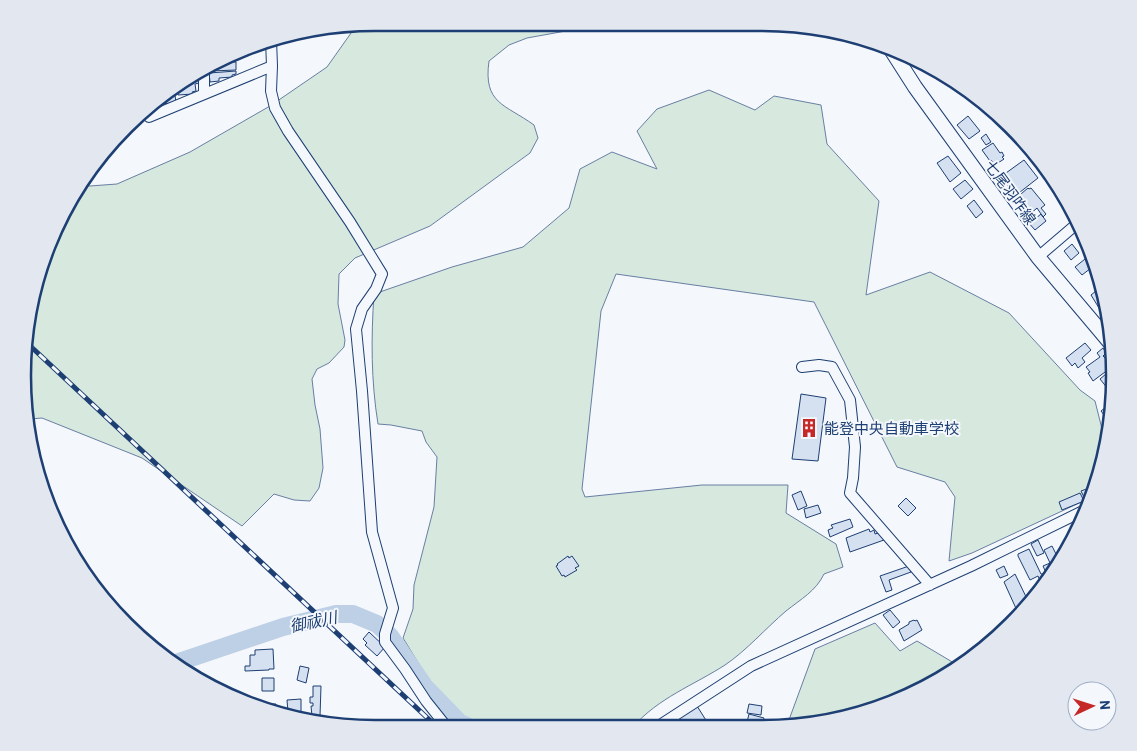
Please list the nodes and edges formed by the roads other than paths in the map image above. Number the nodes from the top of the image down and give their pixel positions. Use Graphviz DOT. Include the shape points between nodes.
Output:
graph roads {
  1 [pos="271,48"];
  2 [pos="897,59"];
  3 [pos="272,66"];
  4 [pos="204,76"];
  5 [pos="204,94"];
  6 [pos="150,116"];
  7 [pos="1072,228"];
  8 [pos="1038,257"];
  9 [pos="1103,335"];
  10 [pos="802,367"];
  11 [pos="1077,514"];
  12 [pos="930,585"];
  13 [pos="441,720"];
  14 [pos="668,720"];
  1 -- 3 [label="street"];
  2 -- 8 [label="main road, 七尾羽咋線"];
  3 -- 5 [label="street"];
  3 -- 13 [label="street" via="271,91 275,108 382,274 362,309 356,329 372,532 393,608 385,642"];
  4 -- 5 [label="street"];
  5 -- 6 [label="street"];
  7 -- 8 [label="street"];
  8 -- 9 [label="main road, 七尾羽咋線"];
  10 -- 12 [label="street" via="832,367 850,400 855,447 850,493"];
  11 -- 12 [label="street"];
  12 -- 14 [label="street" via="751,666"];
}
